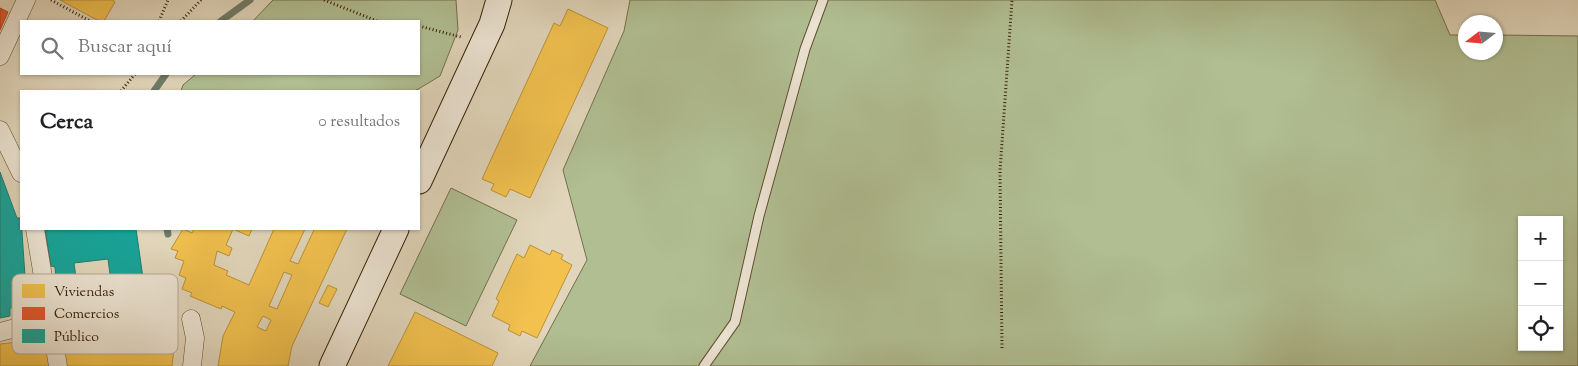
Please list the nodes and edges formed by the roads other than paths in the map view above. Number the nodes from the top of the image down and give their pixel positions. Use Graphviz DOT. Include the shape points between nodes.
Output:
graph roads {
  1 [pos="26,0"];
  2 [pos="823,0"];
  3 [pos="492,2"];
  4 [pos="0,56"];
  5 [pos="0,130"];
  6 [pos="20,170"];
  7 [pos="420,179"];
  8 [pos="35,230"];
  9 [pos="396,230"];
  10 [pos="43,274"];
  11 [pos="191,319"];
  12 [pos="192,366"];
  13 [pos="332,366"];
  14 [pos="704,366"];
  1 -- 4 [label="street"];
  2 -- 14 [label="lane" via="805,49 777,149 735,322"];
  3 -- 7 [label="street" via="483,44"];
  5 -- 6 [label="street"];
  8 -- 10 [label="street"];
  9 -- 13 [label="street"];
  11 -- 12 [label="street" via="196,338"];
}
